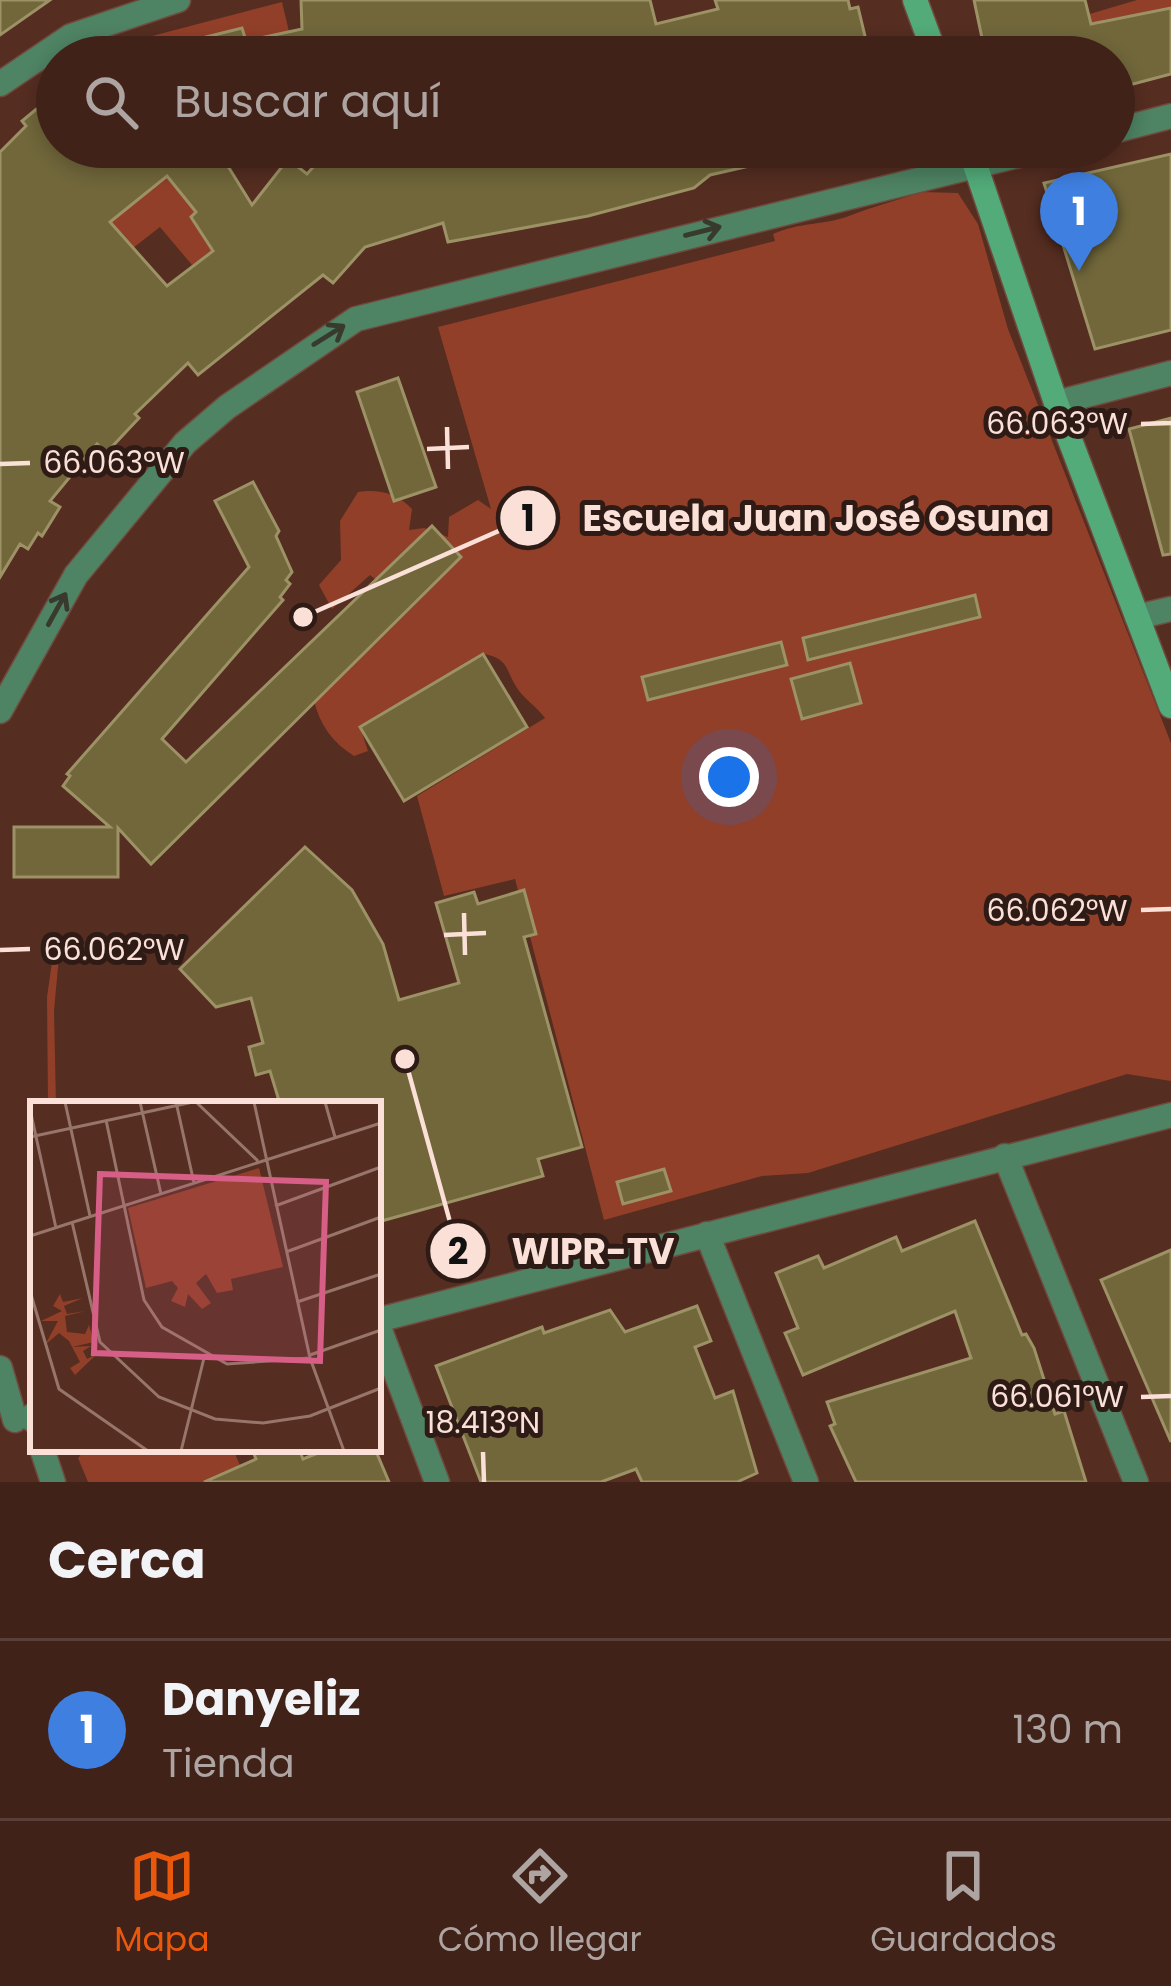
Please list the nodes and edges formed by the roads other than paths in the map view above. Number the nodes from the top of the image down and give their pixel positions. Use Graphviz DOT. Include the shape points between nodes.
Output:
graph roads {
  1 [pos="178,0"];
  2 [pos="916,0"];
  3 [pos="71,36"];
  4 [pos="929,36"];
  5 [pos="36,60"];
  6 [pos="0,84"];
  7 [pos="1171,116"];
  8 [pos="1135,125"];
  9 [pos="926,168"];
  10 [pos="976,168"];
  11 [pos="1171,373"];
  12 [pos="1056,403"];
  13 [pos="1171,609"];
  14 [pos="1137,617"];
  15 [pos="1171,706"];
  16 [pos="0,711"];
  17 [pos="1171,1115"];
  18 [pos="1005,1156"];
  19 [pos="707,1234"];
  20 [pos="381,1322"];
  21 [pos="381,1331"];
  22 [pos="0,1368"];
  23 [pos="23,1419"];
  24 [pos="43,1452"];
  25 [pos="53,1482"];
  26 [pos="437,1482"];
  27 [pos="806,1482"];
  28 [pos="1136,1482"];
  1 -- 3 [label="street"];
  2 -- 4 [label="street"];
  5 -- 6 [label="street"];
  7 -- 8 [label="street"];
  16 -- 9 [label="street, one-way" via="76,575 131,503 199,431 328,335 406,304"];
  10 -- 12 [label="street"];
  11 -- 12 [label="street"];
  12 -- 14 [label="street"];
  13 -- 14 [label="street"];
  14 -- 15 [label="street"];
  17 -- 18 [label="street"];
  18 -- 19 [label="street"];
  18 -- 28 [label="street"];
  19 -- 20 [label="street"];
  19 -- 27 [label="street"];
  21 -- 26 [label="street"];
  22 -- 23 [label="street"];
  24 -- 25 [label="street"];
}
